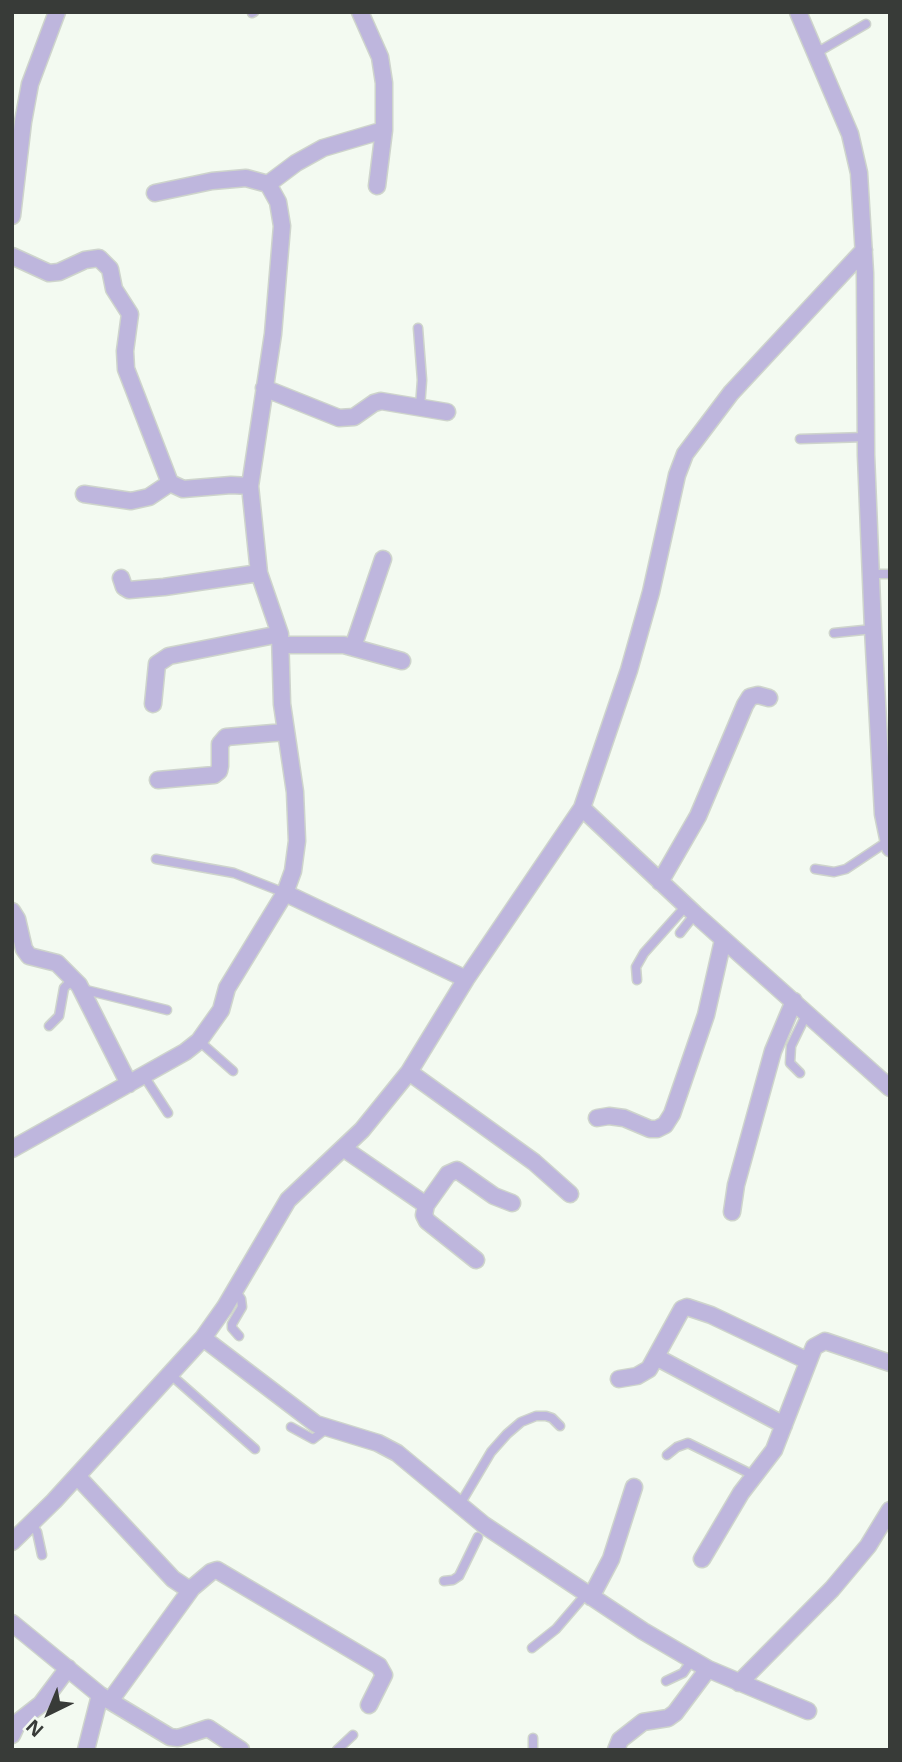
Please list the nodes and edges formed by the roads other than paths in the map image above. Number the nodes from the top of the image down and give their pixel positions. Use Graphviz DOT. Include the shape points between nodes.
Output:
graph roads {
  1 [pos="57,12"];
  2 [pos="359,12"];
  3 [pos="798,12"];
  4 [pos="866,24"];
  5 [pos="816,53"];
  6 [pos="18,121"];
  7 [pos="384,130"];
  8 [pos="268,184"];
  9 [pos="377,186"];
  10 [pos="155,193"];
  11 [pos="12,216"];
  12 [pos="864,250"];
  13 [pos="12,256"];
  14 [pos="418,328"];
  15 [pos="264,388"];
  16 [pos="420,407"];
  17 [pos="447,412"];
  18 [pos="866,437"];
  19 [pos="800,439"];
  20 [pos="170,483"];
  21 [pos="250,486"];
  22 [pos="84,494"];
  23 [pos="383,559"];
  24 [pos="259,573"];
  25 [pos="871,574"];
  26 [pos="890,574"];
  27 [pos="121,578"];
  28 [pos="873,629"];
  29 [pos="834,633"];
  30 [pos="280,639"];
  31 [pos="353,647"];
  32 [pos="402,661"];
  33 [pos="769,698"];
  34 [pos="153,704"];
  35 [pos="285,732"];
  36 [pos="158,780"];
  37 [pos="582,808"];
  38 [pos="889,844"];
  39 [pos="156,859"];
  40 [pos="815,869"];
  41 [pos="660,882"];
  42 [pos="285,893"];
  43 [pos="691,910"];
  44 [pos="12,911"];
  45 [pos="680,933"];
  46 [pos="723,940"];
  47 [pos="466,979"];
  48 [pos="637,981"];
  49 [pos="78,984"];
  50 [pos="794,1002"];
  51 [pos="167,1010"];
  52 [pos="807,1013"];
  53 [pos="49,1026"];
  54 [pos="199,1041"];
  55 [pos="233,1071"];
  56 [pos="409,1072"];
  57 [pos="800,1073"];
  58 [pos="144,1076"];
  59 [pos="129,1084"];
  60 [pos="890,1088"];
  61 [pos="168,1113"];
  62 [pos="597,1118"];
  63 [pos="343,1148"];
  64 [pos="12,1149"];
  65 [pos="569,1195"];
  66 [pos="512,1203"];
  67 [pos="426,1205"];
  68 [pos="732,1212"];
  69 [pos="476,1259"];
  70 [pos="234,1290"];
  71 [pos="239,1336"];
  72 [pos="203,1338"];
  73 [pos="656,1357"];
  74 [pos="808,1361"];
  75 [pos="890,1363"];
  76 [pos="171,1374"];
  77 [pos="619,1379"];
  78 [pos="784,1425"];
  79 [pos="560,1426"];
  80 [pos="291,1427"];
  81 [pos="326,1429"];
  82 [pos="255,1449"];
  83 [pos="667,1455"];
  84 [pos="755,1475"];
  85 [pos="76,1476"];
  86 [pos="634,1487"];
  87 [pos="459,1506"];
  88 [pos="890,1510"];
  89 [pos="31,1523"];
  90 [pos="481,1531"];
  91 [pos="12,1542"];
  92 [pos="42,1555"];
  93 [pos="702,1559"];
  94 [pos="444,1581"];
  95 [pos="192,1588"];
  96 [pos="588,1596"];
  97 [pos="12,1623"];
  98 [pos="532,1648"];
  99 [pos="692,1660"];
  100 [pos="68,1668"];
  101 [pos="708,1670"];
  102 [pos="666,1681"];
  103 [pos="739,1683"];
  104 [pos="105,1698"];
  105 [pos="369,1705"];
  106 [pos="808,1711"];
  107 [pos="12,1735"];
  108 [pos="354,1735"];
  109 [pos="533,1738"];
  110 [pos="93,1746"];
  111 [pos="241,1750"];
  112 [pos="337,1750"];
  113 [pos="533,1750"];
  114 [pos="616,1750"];
  1 -- 6 [label="street"];
  2 -- 7 [label="street" via="380,57"];
  3 -- 5 [label="street"];
  4 -- 5 [label="lane"];
  5 -- 12 [label="street" via="850,134 859,173"];
  6 -- 11 [label="street"];
  7 -- 8 [label="street" via="323,148"];
  7 -- 9 [label="street"];
  8 -- 10 [label="street" via="246,178"];
  8 -- 15 [label="street" via="278,202 282,226"];
  12 -- 18 [label="street"];
  12 -- 37 [label="street" via="731,393 685,454 629,670"];
  13 -- 20 [label="street" via="49,273 99,258 110,268 114,289 130,314 126,369"];
  14 -- 16 [label="lane"];
  15 -- 16 [label="street" via="339,418 354,417 381,401"];
  15 -- 21 [label="street"];
  16 -- 17 [label="street"];
  18 -- 19 [label="lane"];
  18 -- 25 [label="street"];
  20 -- 21 [label="street" via="183,489"];
  20 -- 22 [label="street" via="149,497 131,501"];
  21 -- 24 [label="street"];
  23 -- 31 [label="street"];
  24 -- 27 [label="street" via="129,590"];
  24 -- 30 [label="street"];
  25 -- 26 [label="lane"];
  25 -- 28 [label="street"];
  28 -- 29 [label="lane"];
  28 -- 38 [label="street"];
  30 -- 31 [label="street"];
  30 -- 34 [label="street" via="169,656 157,664"];
  30 -- 35 [label="street"];
  31 -- 32 [label="street"];
  33 -- 41 [label="street" via="750,697 745,705 698,816"];
  35 -- 36 [label="street" via="226,737 220,744 220,766 215,775"];
  35 -- 42 [label="street" via="297,841"];
  37 -- 41 [label="street"];
  37 -- 47 [label="street"];
  38 -- 40 [label="lane" via="846,869"];
  39 -- 42 [label="lane" via="234,873"];
  41 -- 43 [label="street"];
  42 -- 47 [label="street"];
  42 -- 54 [label="street"];
  43 -- 45 [label="lane"];
  43 -- 46 [label="street"];
  43 -- 48 [label="lane" via="644,954 636,967"];
  44 -- 49 [label="street" via="29,956 57,963"];
  46 -- 50 [label="street"];
  46 -- 62 [label="street" via="706,1015 665,1125 650,1129 624,1118"];
  47 -- 56 [label="street"];
  49 -- 51 [label="lane"];
  49 -- 53 [label="lane" via="64,988 59,1016"];
  49 -- 59 [label="street"];
  50 -- 52 [label="street"];
  50 -- 68 [label="street" via="773,1051"];
  52 -- 57 [label="lane" via="791,1046 790,1063"];
  52 -- 60 [label="street"];
  54 -- 55 [label="lane"];
  54 -- 58 [label="street"];
  56 -- 63 [label="street"];
  56 -- 65 [label="street" via="534,1162"];
  58 -- 59 [label="street"];
  58 -- 61 [label="lane"];
  59 -- 64 [label="street"];
  63 -- 67 [label="street"];
  63 -- 70 [label="street" via="289,1200"];
  66 -- 67 [label="street" via="457,1170 448,1174"];
  67 -- 69 [label="street" via="427,1221"];
  70 -- 71 [label="lane" via="242,1307 232,1324"];
  70 -- 72 [label="street"];
  72 -- 76 [label="street"];
  72 -- 81 [label="street"];
  73 -- 74 [label="street" via="687,1307"];
  73 -- 77 [label="street" via="649,1369"];
  73 -- 78 [label="street"];
  74 -- 75 [label="street" via="814,1346 825,1341"];
  74 -- 78 [label="street"];
  76 -- 82 [label="lane"];
  76 -- 85 [label="street"];
  78 -- 84 [label="street" via="774,1450"];
  79 -- 87 [label="lane" via="546,1416 521,1422 491,1452"];
  80 -- 81 [label="lane" via="313,1439"];
  81 -- 87 [label="street" via="397,1453"];
  83 -- 84 [label="lane" via="688,1443"];
  84 -- 93 [label="street"];
  85 -- 89 [label="street"];
  85 -- 95 [label="street" via="173,1579"];
  86 -- 96 [label="street" via="611,1559"];
  87 -- 90 [label="street"];
  88 -- 103 [label="street" via="868,1546 832,1589"];
  89 -- 91 [label="street"];
  89 -- 92 [label="lane"];
  90 -- 94 [label="lane" via="459,1576"];
  90 -- 96 [label="street"];
  95 -- 104 [label="street"];
  95 -- 105 [label="street" via="217,1570 379,1666 384,1675"];
  96 -- 98 [label="lane"];
  96 -- 99 [label="street"];
  97 -- 100 [label="street"];
  99 -- 101 [label="street"];
  99 -- 102 [label="lane" via="682,1673"];
  100 -- 104 [label="street"];
  100 -- 107 [label="street" via="41,1704 18,1722"];
  101 -- 103 [label="street"];
  101 -- 114 [label="street" via="675,1713 643,1722 620,1740"];
  103 -- 106 [label="street"];
  104 -- 110 [label="street"];
  104 -- 111 [label="street" via="170,1737 208,1728"];
  108 -- 112 [label="lane"];
  109 -- 113 [label="lane"];
}
